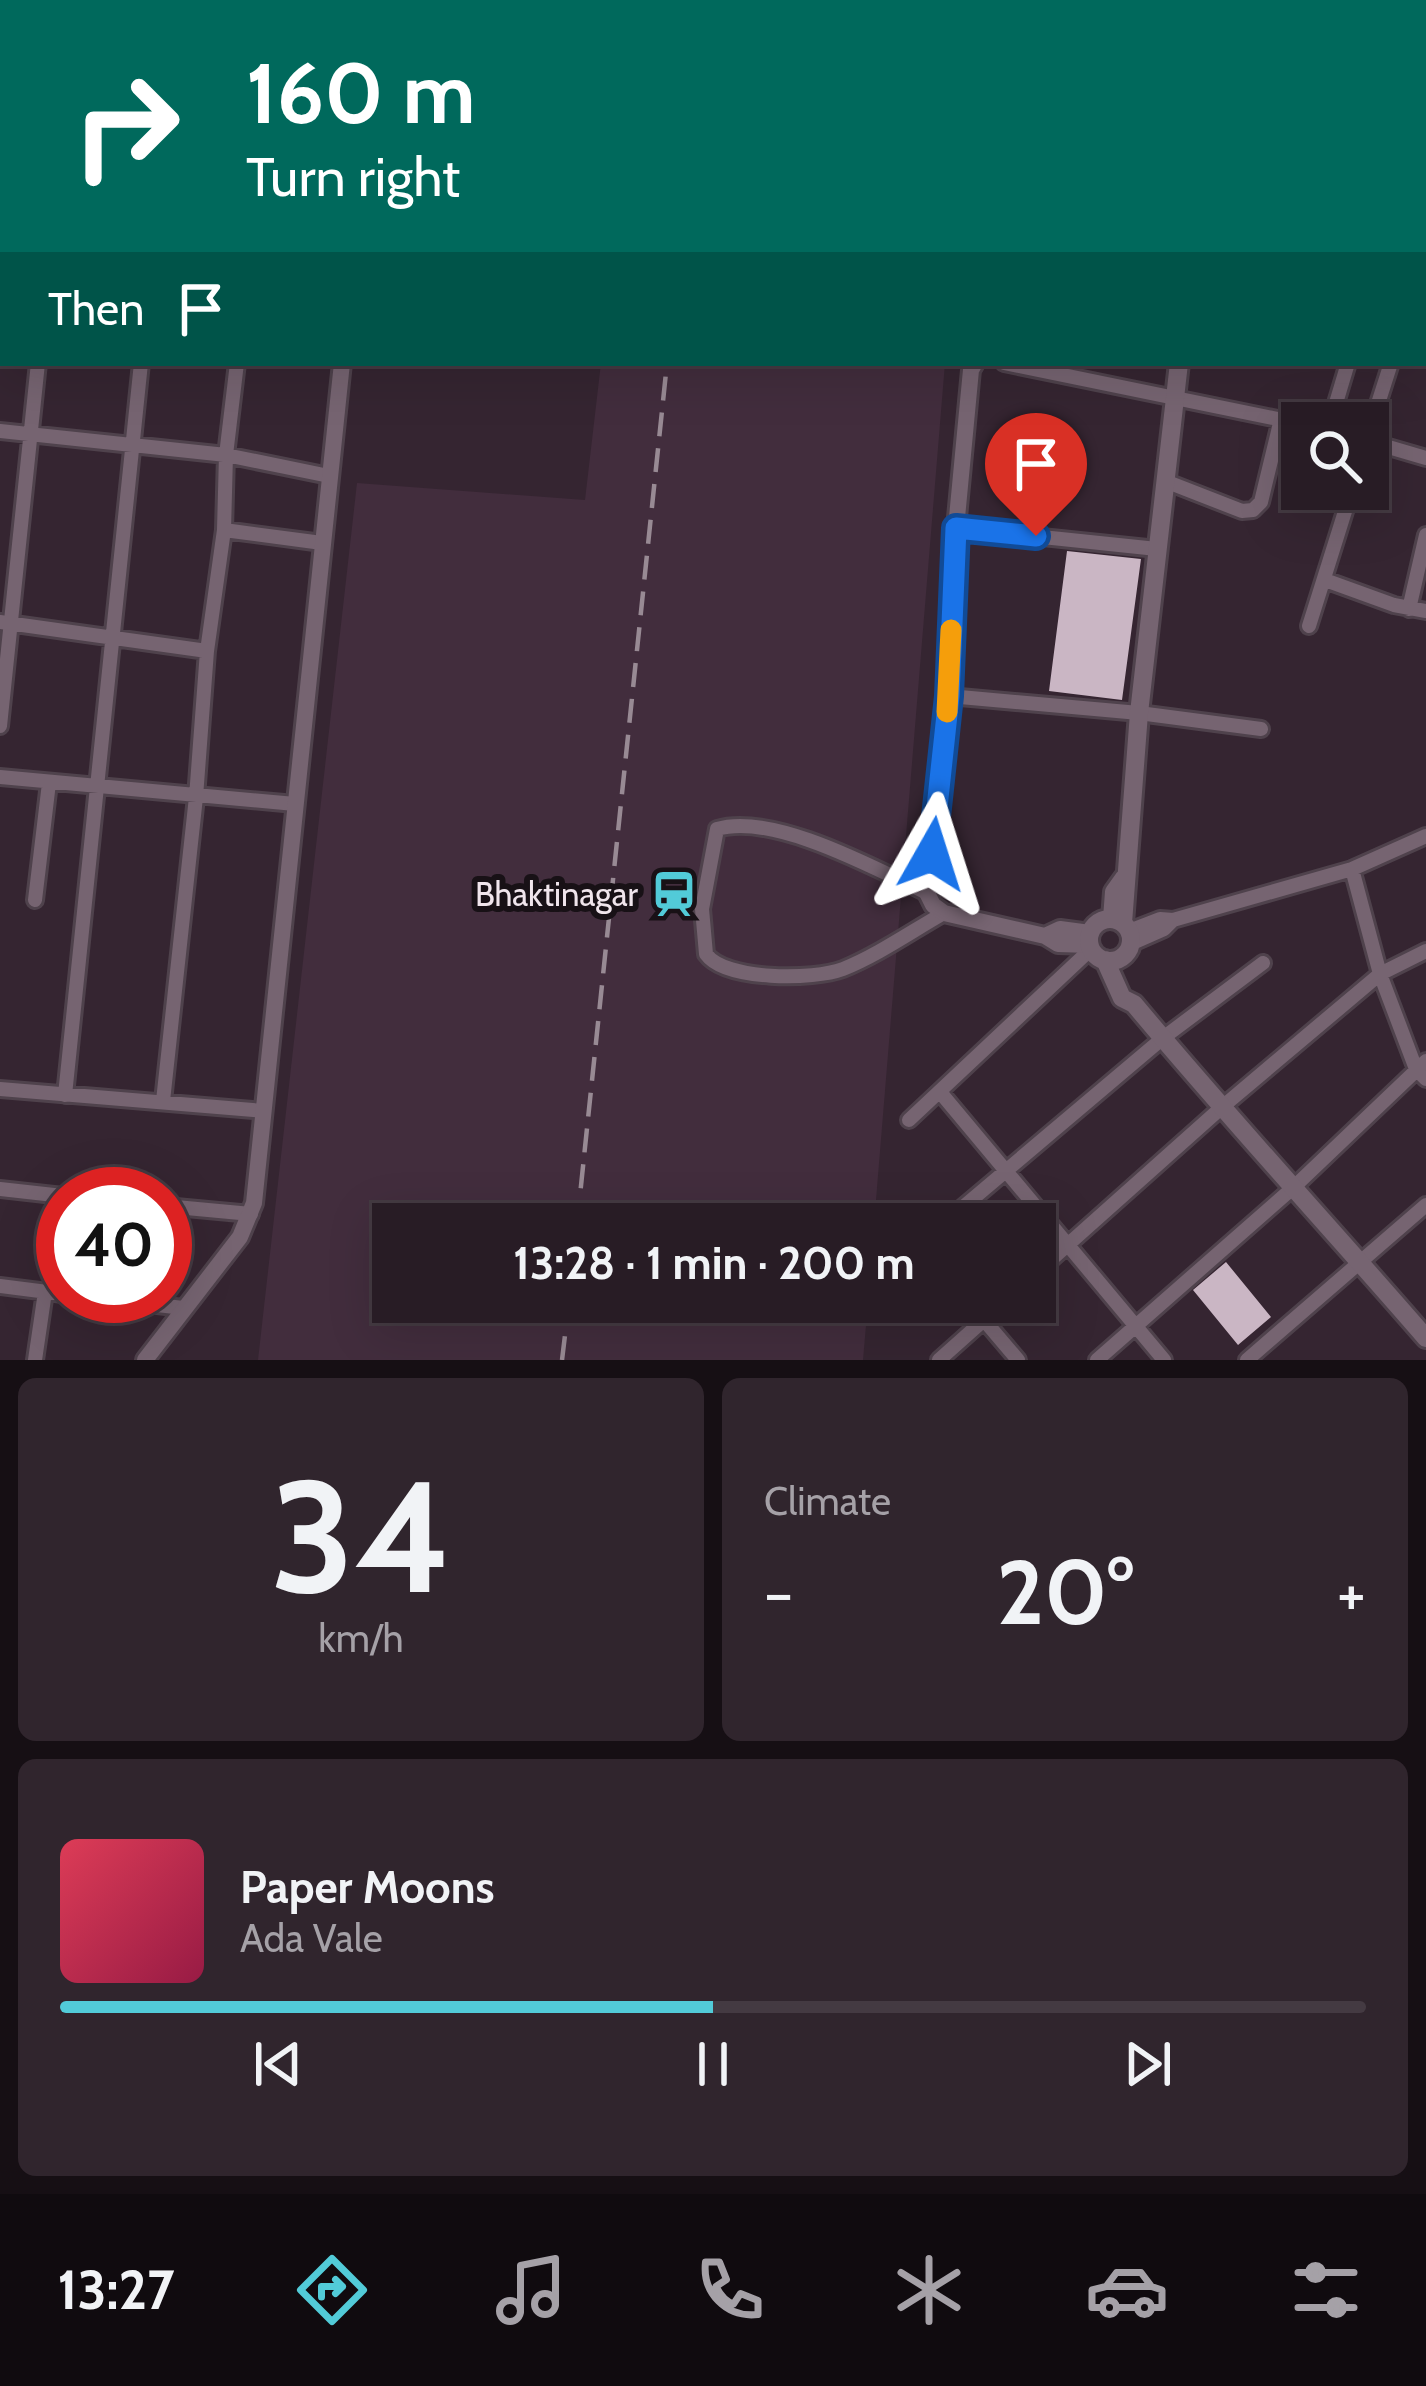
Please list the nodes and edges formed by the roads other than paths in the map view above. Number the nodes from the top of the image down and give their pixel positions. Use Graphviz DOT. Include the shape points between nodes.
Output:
graph roads {
  1 [pos="38,366"];
  2 [pos="141,366"];
  3 [pos="237,366"];
  4 [pos="343,366"];
  5 [pos="970,366"];
  6 [pos="1018,366"];
  7 [pos="1179,366"];
  8 [pos="1347,366"];
  9 [pos="1390,366"];
  10 [pos="1176,401"];
  11 [pos="1336,402"];
  12 [pos="1379,402"];
  13 [pos="1281,419"];
  14 [pos="0,430"];
  15 [pos="32,434"];
  16 [pos="134,444"];
  17 [pos="1389,445"];
  18 [pos="226,454"];
  19 [pos="1426,458"];
  20 [pos="329,476"];
  21 [pos="1165,481"];
  22 [pos="1346,510"];
  23 [pos="956,528"];
  24 [pos="224,530"];
  25 [pos="1426,535"];
  26 [pos="322,543"];
  27 [pos="1157,549"];
  28 [pos="1325,580"];
  29 [pos="1409,609"];
  30 [pos="1426,611"];
  31 [pos="6,622"];
  32 [pos="1309,626"];
  33 [pos="113,635"];
  34 [pos="207,650"];
  35 [pos="949,696"];
  36 [pos="1139,713"];
  37 [pos="0,726"];
  38 [pos="1261,729"];
  39 [pos="0,778"];
  40 [pos="49,783"];
  41 [pos="95,788"];
  42 [pos="196,797"];
  43 [pos="295,804"];
  44 [pos="1426,836"];
  45 [pos="1352,869"];
  46 [pos="927,893"];
  47 [pos="35,899"];
  48 [pos="944,913"];
  49 [pos="1123,929"];
  50 [pos="1098,950"];
  51 [pos="1426,951"];
  52 [pos="1263,963"];
  53 [pos="1380,974"];
  54 [pos="1163,1038"];
  55 [pos="1423,1070"];
  56 [pos="0,1088"];
  57 [pos="940,1092"];
  58 [pos="64,1095"];
  59 [pos="164,1101"];
  60 [pos="1221,1108"];
  61 [pos="264,1112"];
  62 [pos="909,1120"];
  63 [pos="1006,1172"];
  64 [pos="1295,1186"];
  65 [pos="0,1189"];
  66 [pos="36,1193"];
  67 [pos="969,1203"];
  68 [pos="1426,1205"];
  69 [pos="192,1209"];
  70 [pos="251,1214"];
  71 [pos="1066,1247"];
  72 [pos="1056,1256"];
  73 [pos="1360,1265"];
  74 [pos="0,1286"];
  75 [pos="36,1291"];
  76 [pos="192,1297"];
  77 [pos="40,1323"];
  78 [pos="172,1323"];
  79 [pos="981,1323"];
  80 [pos="987,1323"];
  81 [pos="1136,1326"];
  82 [pos="1424,1332"];
  83 [pos="35,1360"];
  84 [pos="145,1360"];
  85 [pos="939,1360"];
  86 [pos="1018,1360"];
  87 [pos="1097,1360"];
  88 [pos="1164,1360"];
  89 [pos="1246,1360"];
  1 -- 15 [label="street"];
  2 -- 16 [label="street"];
  3 -- 18 [label="street"];
  4 -- 20 [label="street"];
  5 -- 23 [label="street"];
  6 -- 10 [label="street"];
  7 -- 10 [label="main road"];
  8 -- 11 [label="street"];
  9 -- 12 [label="street"];
  10 -- 13 [label="street"];
  10 -- 21 [label="main road"];
  13 -- 21 [label="street" via="1253,510"];
  14 -- 15 [label="street"];
  15 -- 16 [label="street"];
  15 -- 31 [label="street"];
  16 -- 18 [label="street"];
  16 -- 33 [label="street"];
  17 -- 19 [label="street"];
  18 -- 20 [label="street"];
  18 -- 24 [label="street"];
  20 -- 26 [label="street"];
  21 -- 27 [label="main road"];
  22 -- 28 [label="street"];
  23 -- 27 [label="street"];
  23 -- 35 [label="street"];
  24 -- 26 [label="street"];
  24 -- 34 [label="street"];
  25 -- 29 [label="street"];
  26 -- 43 [label="street"];
  27 -- 36 [label="main road"];
  28 -- 29 [label="street"];
  28 -- 32 [label="street"];
  29 -- 30 [label="street"];
  31 -- 33 [label="street"];
  31 -- 37 [label="street"];
  33 -- 34 [label="street"];
  33 -- 41 [label="street"];
  34 -- 42 [label="street"];
  35 -- 36 [label="street"];
  35 -- 46 [label="street"];
  36 -- 38 [label="street"];
  36 -- 49 [label="main road" via="1124,878 1114,892"];
  39 -- 40 [label="street"];
  40 -- 41 [label="street"];
  40 -- 47 [label="street"];
  41 -- 42 [label="street"];
  41 -- 58 [label="street"];
  42 -- 43 [label="street"];
  42 -- 59 [label="street"];
  43 -- 61 [label="street"];
  44 -- 45 [label="street"];
  45 -- 49 [label="street"];
  45 -- 53 [label="street"];
  46 -- 48 [label="street"];
  46 -- 48 [label="street" via="835,850 727,826 717,829 702,909 706,954 721,968 763,976 832,972"];
  48 -- 50 [label="street"];
  49 -- 50 [label="main road" via="1126,953"];
  49 -- 50 [label="main road" via="1099,922"];
  50 -- 54 [label="main road" via="1122,998"];
  50 -- 57 [label="street"];
  51 -- 53 [label="street"];
  52 -- 54 [label="street"];
  53 -- 55 [label="street"];
  53 -- 60 [label="street"];
  54 -- 60 [label="main road"];
  54 -- 63 [label="street"];
  55 -- 64 [label="street"];
  56 -- 58 [label="street"];
  57 -- 62 [label="street"];
  57 -- 63 [label="street"];
  58 -- 59 [label="street"];
  59 -- 61 [label="street"];
  60 -- 64 [label="main road"];
  60 -- 71 [label="street"];
  61 -- 70 [label="street"];
  63 -- 67 [label="street"];
  63 -- 71 [label="street"];
  64 -- 73 [label="main road"];
  64 -- 81 [label="street"];
  65 -- 66 [label="street"];
  68 -- 73 [label="street"];
  69 -- 70 [label="street"];
  70 -- 76 [label="street"];
  71 -- 72 [label="street"];
  71 -- 81 [label="street"];
  73 -- 82 [label="main road"];
  73 -- 89 [label="street"];
  74 -- 75 [label="street"];
  77 -- 83 [label="street"];
  78 -- 84 [label="street"];
  79 -- 85 [label="street"];
  80 -- 86 [label="street"];
  81 -- 87 [label="street"];
  81 -- 88 [label="street"];
}
